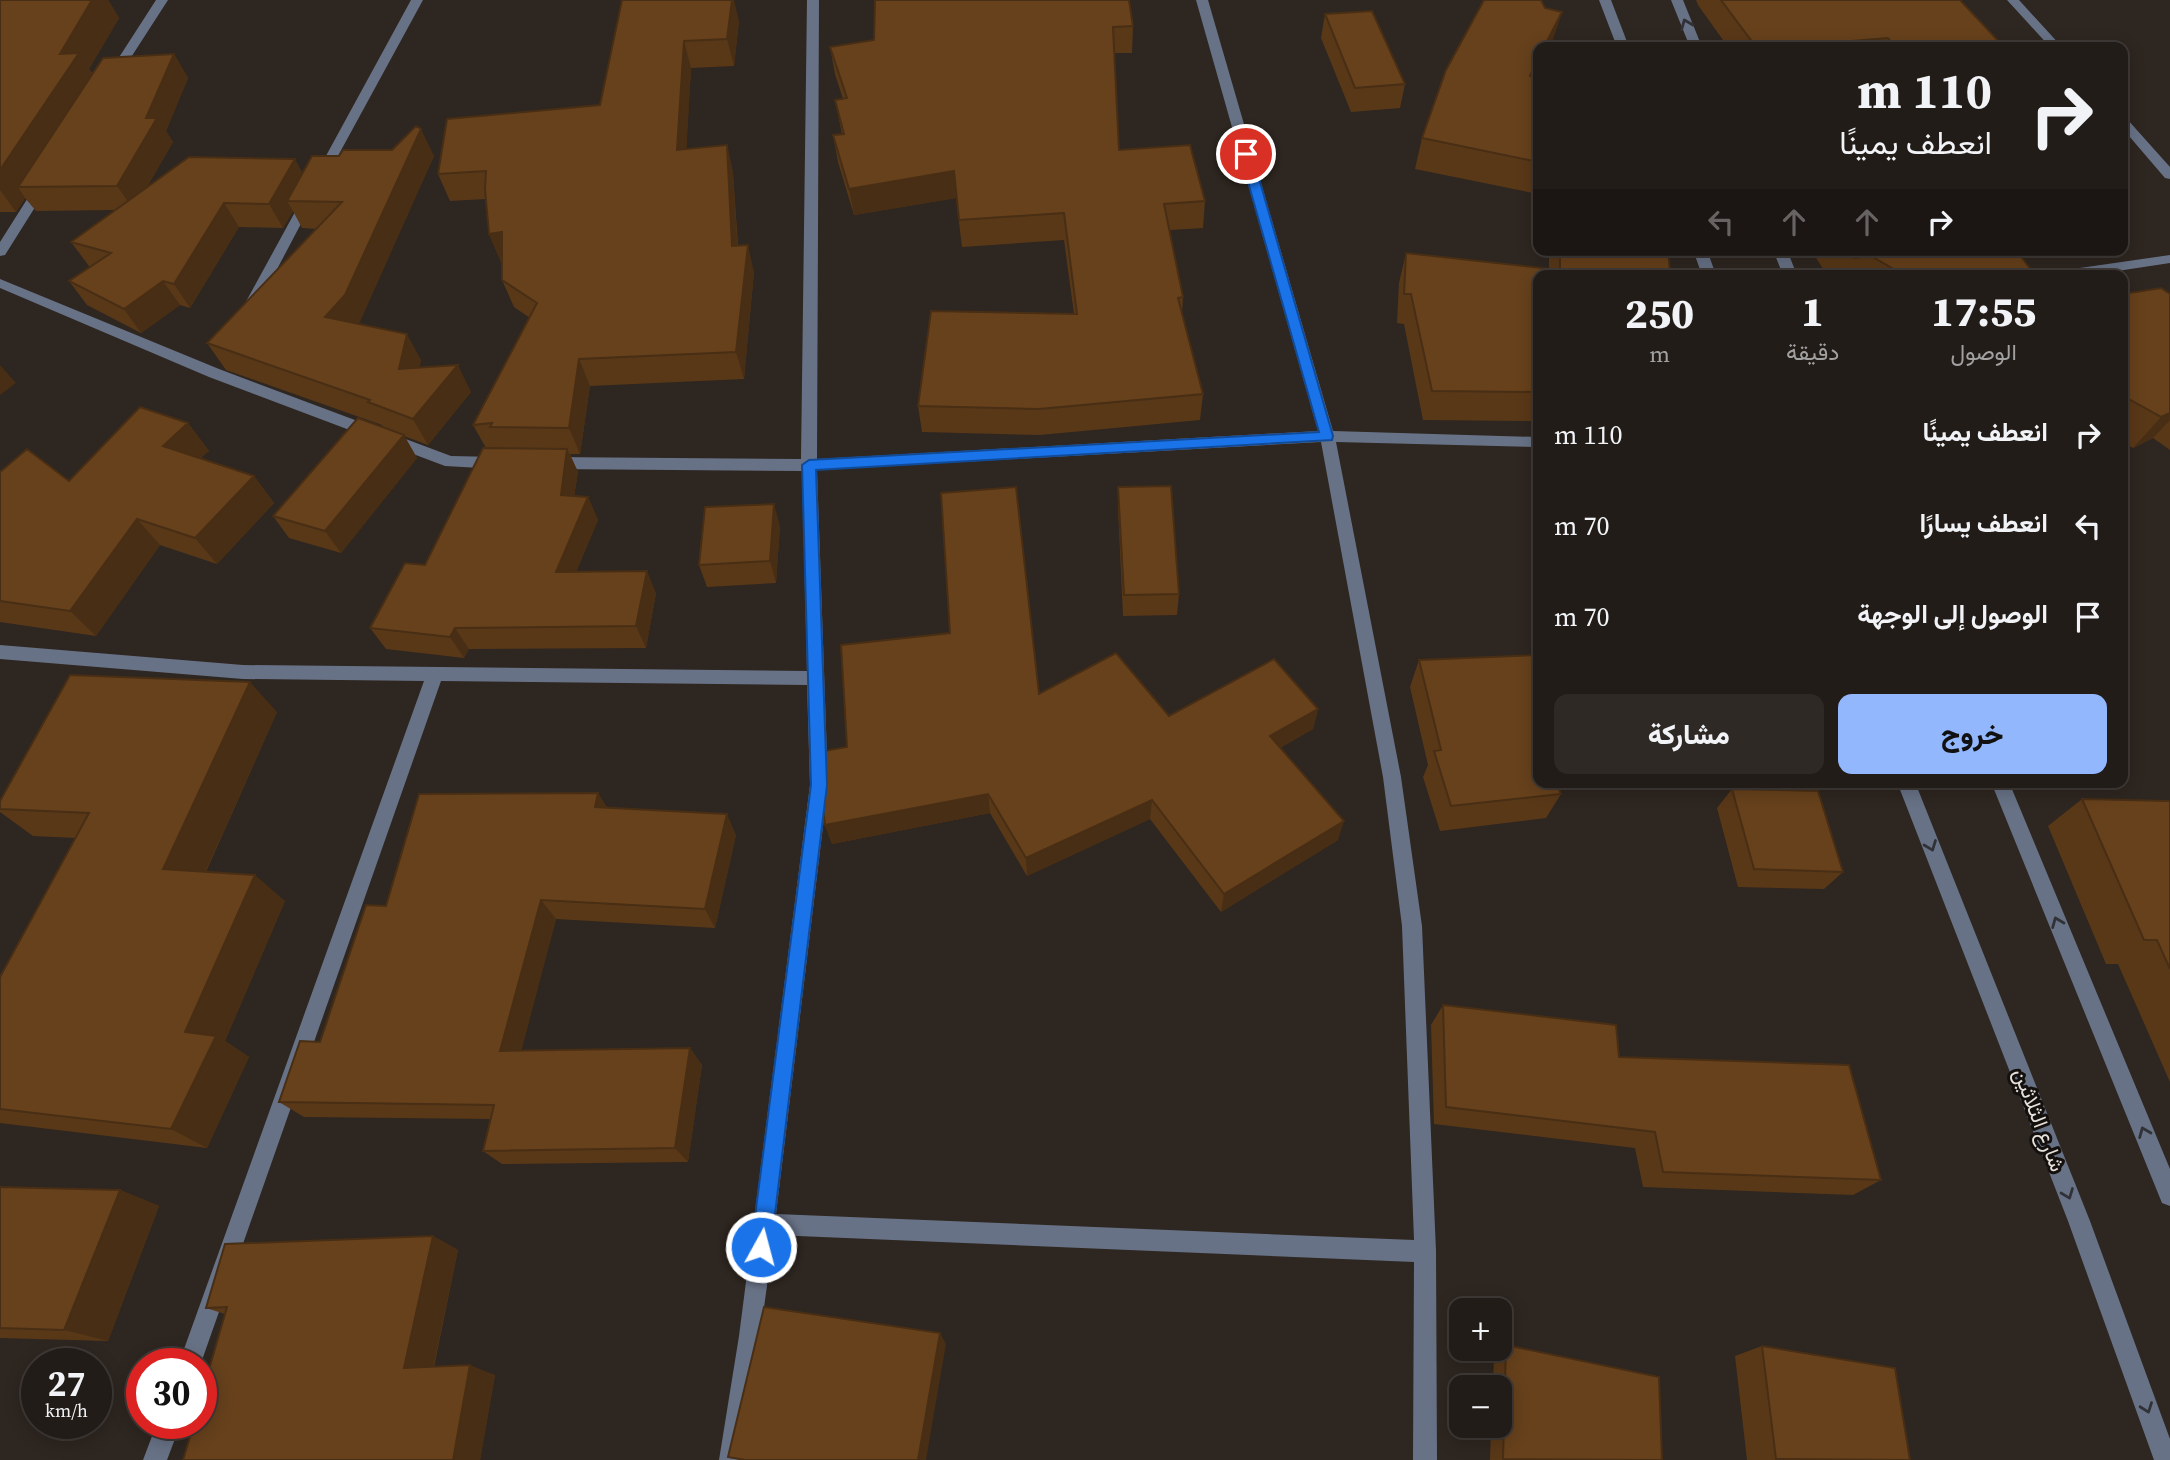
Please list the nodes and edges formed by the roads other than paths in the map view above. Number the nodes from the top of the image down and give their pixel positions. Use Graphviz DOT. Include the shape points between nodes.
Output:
graph roads {
  1 [pos="162,0"];
  2 [pos="417,0"];
  3 [pos="813,0"];
  4 [pos="1202,0"];
  5 [pos="1605,0"];
  6 [pos="1676,0"];
  7 [pos="2013,0"];
  8 [pos="1621,42"];
  9 [pos="1694,42"];
  10 [pos="2051,42"];
  11 [pos="103,92"];
  12 [pos="2128,128"];
  13 [pos="51,172"];
  14 [pos="2170,175"];
  15 [pos="0,252"];
  16 [pos="2170,259"];
  17 [pos="2094,270"];
  18 [pos="0,283"];
  19 [pos="240,325"];
  20 [pos="1327,436"];
  21 [pos="1533,442"];
  22 [pos="809,465"];
  23 [pos="1,654"];
  24 [pos="435,674"];
  25 [pos="815,678"];
  26 [pos="1908,788"];
  27 [pos="2002,788"];
  28 [pos="2170,1195"];
  29 [pos="764,1224"];
  30 [pos="1425,1251"];
  31 [pos="195,1348"];
  32 [pos="163,1439"];
  33 [pos="155,1460"];
  34 [pos="731,1460"];
  35 [pos="1425,1460"];
  36 [pos="2166,1460"];
  1 -- 11 [label="street"];
  2 -- 19 [label="street"];
  3 -- 22 [label="street"];
  4 -- 20 [label="street"];
  5 -- 8 [label="street"];
  9 -- 6 [label="street, one-way"];
  7 -- 10 [label="street"];
  12 -- 14 [label="street"];
  13 -- 15 [label="street"];
  16 -- 17 [label="street"];
  18 -- 22 [label="street" via="450,462"];
  20 -- 21 [label="street"];
  20 -- 22 [label="street"];
  20 -- 30 [label="street" via="1392,777 1412,926"];
  22 -- 25 [label="street"];
  23 -- 24 [label="street" via="243,671"];
  24 -- 25 [label="street"];
  24 -- 31 [label="street"];
  25 -- 29 [label="street" via="819,785"];
  26 -- 36 [label="street, شارع الثلاثين, one-way" via="2079,1221"];
  28 -- 27 [label="street, one-way"];
  29 -- 30 [label="street"];
  29 -- 34 [label="street"];
  30 -- 35 [label="street"];
  32 -- 33 [label="street"];
}
